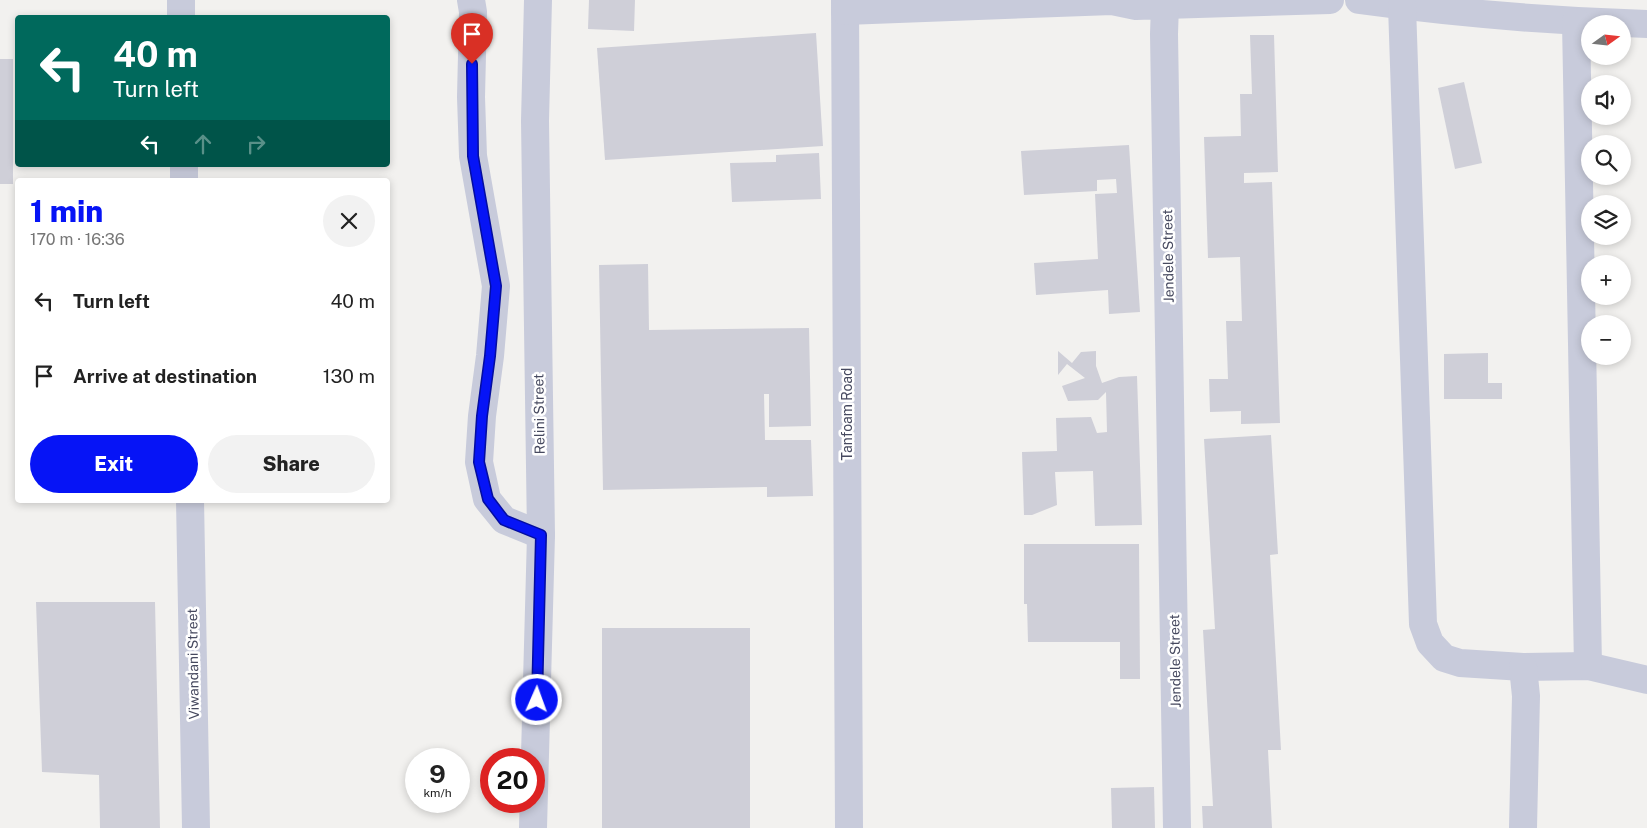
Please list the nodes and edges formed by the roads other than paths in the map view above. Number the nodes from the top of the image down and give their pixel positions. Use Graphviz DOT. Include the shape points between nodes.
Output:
graph roads {
  1 [pos="181,0"];
  2 [pos="470,0"];
  3 [pos="538,0"];
  4 [pos="1330,0"];
  5 [pos="1359,0"];
  6 [pos="845,5"];
  7 [pos="1165,5"];
  8 [pos="1402,6"];
  9 [pos="182,15"];
  10 [pos="1576,22"];
  11 [pos="1647,24"];
  12 [pos="190,503"];
  13 [pos="541,535"];
  14 [pos="1523,666"];
  15 [pos="1588,666"];
  16 [pos="1647,680"];
  17 [pos="196,828"];
  18 [pos="533,828"];
  19 [pos="849,828"];
  20 [pos="1177,828"];
  21 [pos="1523,828"];
  1 -- 9 [label="street"];
  2 -- 13 [label="street" via="473,12 473,156 496,286 479,462 488,499 504,520"];
  3 -- 13 [label="street, Relini Street" via="535,121"];
  4 -- 7 [label="street"];
  5 -- 8 [label="street"];
  6 -- 7 [label="street" via="1112,2 1136,6"];
  6 -- 19 [label="street, Tanfoam Road"];
  7 -- 20 [label="street, Jendele Street"];
  8 -- 10 [label="street"];
  8 -- 14 [label="street" via="1423,624 1430,644 1444,658 1460,663"];
  10 -- 11 [label="street"];
  10 -- 15 [label="street"];
  12 -- 17 [label="street, Viwandani Street"];
  13 -- 18 [label="street, Relini Street"];
  14 -- 15 [label="street"];
  14 -- 21 [label="street" via="1526,696"];
  15 -- 16 [label="street"];
}
